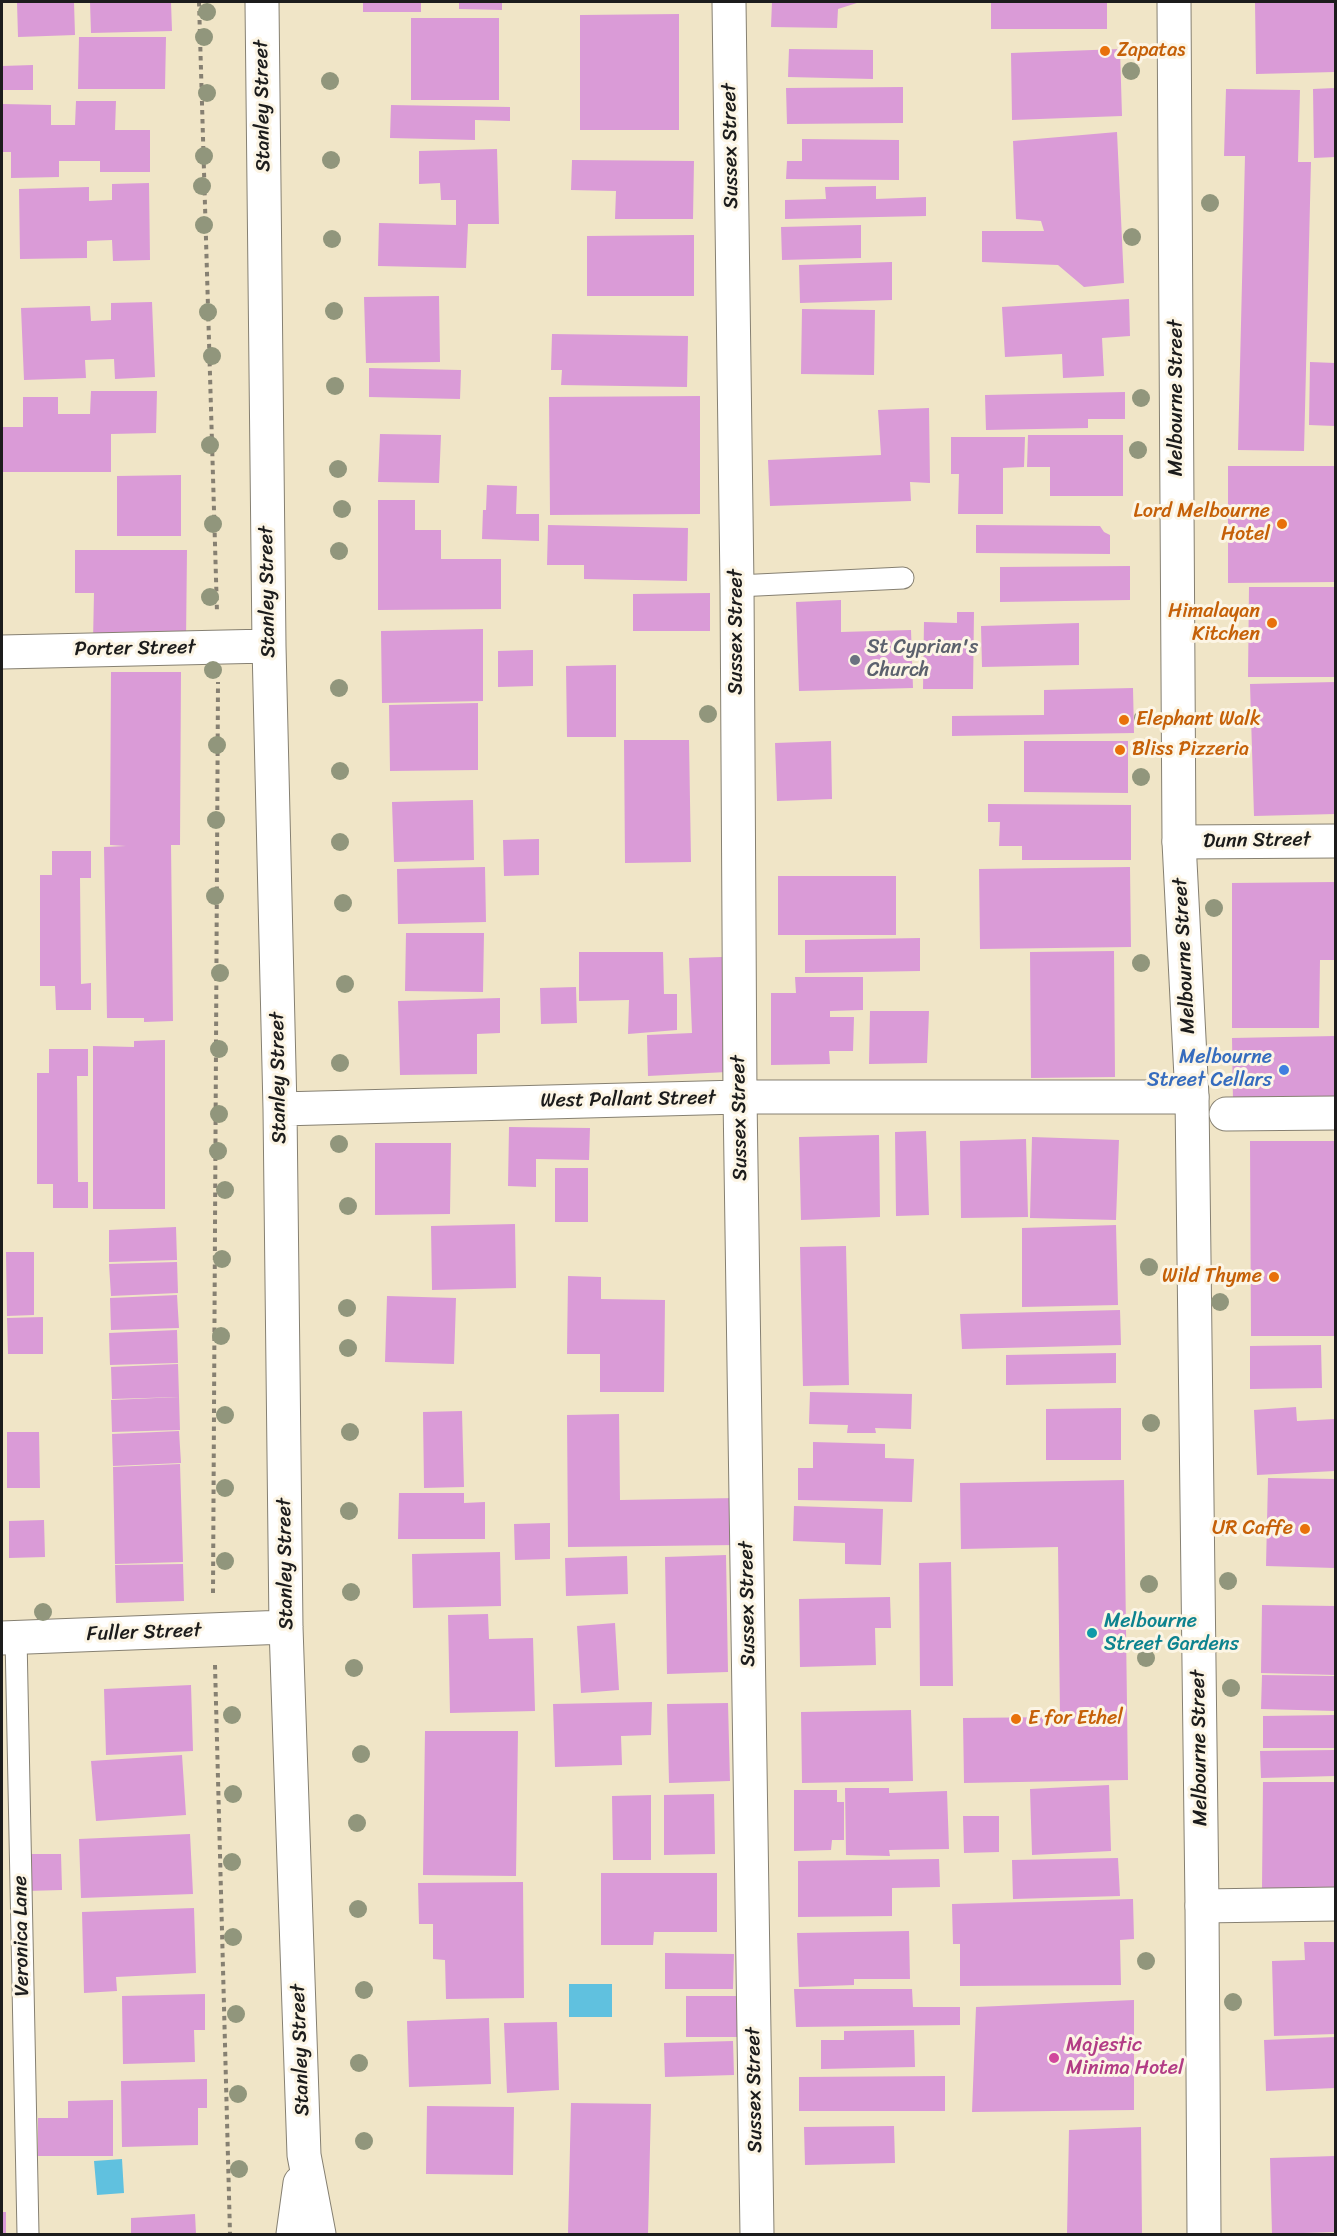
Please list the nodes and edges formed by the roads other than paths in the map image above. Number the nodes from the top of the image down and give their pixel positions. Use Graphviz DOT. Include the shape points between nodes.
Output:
graph roads {
  1 [pos="262,2"];
  2 [pos="729,2"];
  3 [pos="1174,2"];
  4 [pos="903,578"];
  5 [pos="737,586"];
  6 [pos="269,646"];
  7 [pos="2,652"];
  8 [pos="1335,840"];
  9 [pos="1179,842"];
  10 [pos="740,1097"];
  11 [pos="1192,1097"];
  12 [pos="280,1109"];
  13 [pos="1335,1113"];
  14 [pos="1227,1114"];
  15 [pos="286,1627"];
  16 [pos="9,1638"];
  17 [pos="1335,1904"];
  18 [pos="1202,1906"];
  19 [pos="304,2155"];
  20 [pos="28,2235"];
  21 [pos="293,2235"];
  22 [pos="319,2235"];
  23 [pos="758,2235"];
  24 [pos="1204,2235"];
  1 -- 6 [label="street, Stanley Street"];
  2 -- 5 [label="street, Sussex Street"];
  3 -- 9 [label="street, Melbourne Street"];
  4 -- 5 [label="lane"];
  5 -- 10 [label="street, Sussex Street"];
  6 -- 7 [label="street, Porter Street"];
  6 -- 12 [label="street, Stanley Street"];
  8 -- 9 [label="street, Dunn Street"];
  9 -- 11 [label="street, Melbourne Street"];
  10 -- 11 [label="street, West Pallant Street"];
  10 -- 12 [label="street, West Pallant Street"];
  10 -- 23 [label="street, Sussex Street"];
  11 -- 18 [label="street, Melbourne Street"];
  12 -- 15 [label="street, Stanley Street"];
  13 -- 14 [label="street"];
  15 -- 16 [label="street, Fuller Street"];
  15 -- 19 [label="street, Stanley Street"];
  16 -- 20 [label="lane, Veronica Lane"];
  17 -- 18 [label="street"];
  18 -- 24 [label="street, Melbourne Street"];
  19 -- 21 [label="street, Stanley Street"];
  19 -- 22 [label="street, Stanley Street"];
}
